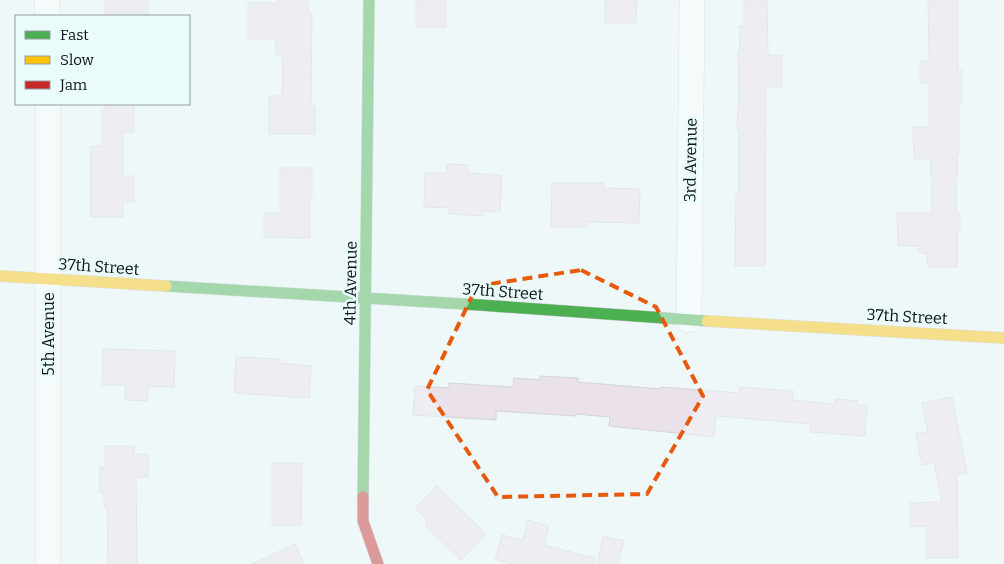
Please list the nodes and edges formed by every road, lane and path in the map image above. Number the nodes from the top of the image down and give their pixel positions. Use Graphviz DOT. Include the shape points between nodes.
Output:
graph roads {
  1 [pos="47,0"];
  2 [pos="369,0"];
  3 [pos="692,0"];
  4 [pos="47,15"];
  5 [pos="48,105"];
  6 [pos="0,276"];
  7 [pos="48,279"];
  8 [pos="366,299"];
  9 [pos="688,320"];
  10 [pos="1004,338"];
  11 [pos="48,564"];
  12 [pos="378,564"];
  1 -- 4 [label="street"];
  2 -- 8 [label="street, 4th Avenue"];
  3 -- 9 [label="street, 3rd Avenue"];
  5 -- 7 [label="street, 5th Avenue"];
  6 -- 7 [label="street, 37th Street"];
  7 -- 8 [label="street, 37th Street"];
  7 -- 11 [label="street, 5th Avenue"];
  8 -- 9 [label="street, 37th Street"];
  8 -- 12 [label="street, 4th Avenue" via="363,521"];
  9 -- 10 [label="street, 37th Street"];
}
